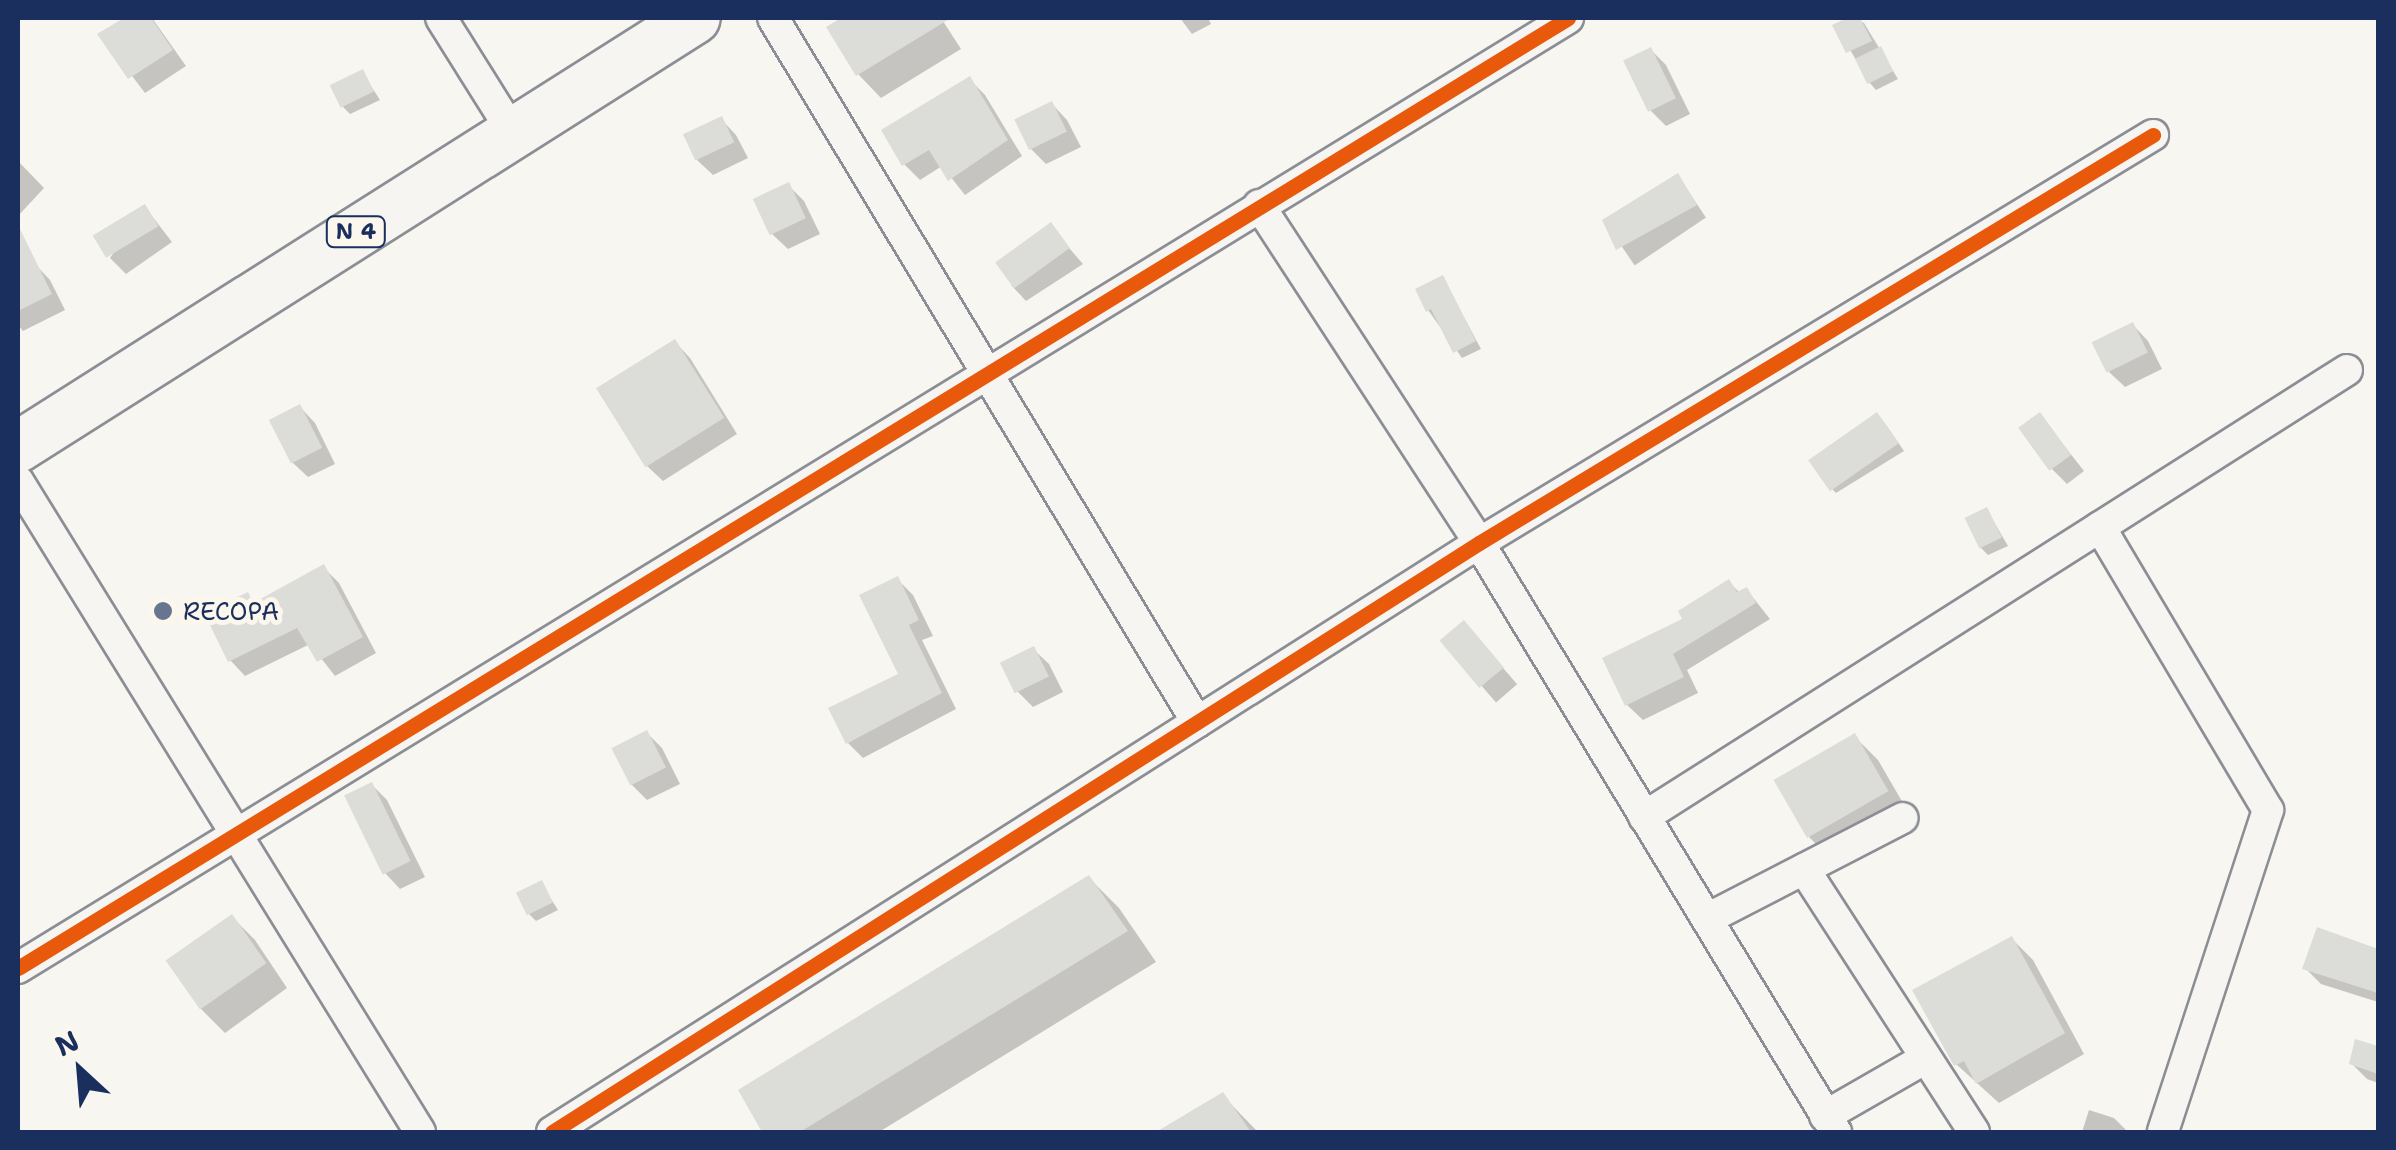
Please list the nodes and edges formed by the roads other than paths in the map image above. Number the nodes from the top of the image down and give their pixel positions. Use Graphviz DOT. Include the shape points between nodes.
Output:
graph roads {
  1 [pos="441,18"];
  2 [pos="695,18"];
  3 [pos="773,18"];
  4 [pos="1568,18"];
  5 [pos="512,132"];
  6 [pos="2153,135"];
  7 [pos="1259,206"];
  8 [pos="987,370"];
  9 [pos="2347,370"];
  10 [pos="18,446"];
  11 [pos="18,481"];
  12 [pos="2100,527"];
  13 [pos="1479,543"];
  14 [pos="1197,722"];
  15 [pos="1644,816"];
  16 [pos="1903,818"];
  17 [pos="232,834"];
  18 [pos="1804,869"];
  19 [pos="1707,919"];
  20 [pos="18,968"];
  21 [pos="1926,1058"];
  22 [pos="1830,1124"];
  23 [pos="420,1132"];
  24 [pos="552,1132"];
  25 [pos="1974,1132"];
  26 [pos="2163,1132"];
  1 -- 5 [label="street"];
  2 -- 5 [label="highway, N 4"];
  3 -- 8 [label="street"];
  4 -- 7 [label="street"];
  5 -- 10 [label="highway, N 4"];
  6 -- 13 [label="street"];
  7 -- 8 [label="street"];
  7 -- 13 [label="street"];
  8 -- 14 [label="street"];
  8 -- 17 [label="street"];
  9 -- 12 [label="street"];
  11 -- 17 [label="street"];
  12 -- 15 [label="street"];
  12 -- 26 [label="street" via="2268,810"];
  13 -- 14 [label="street"];
  13 -- 15 [label="street"];
  14 -- 24 [label="street"];
  15 -- 19 [label="street"];
  16 -- 18 [label="street"];
  17 -- 20 [label="street"];
  17 -- 23 [label="street"];
  18 -- 19 [label="street"];
  18 -- 21 [label="street"];
  19 -- 22 [label="street"];
  21 -- 22 [label="street"];
  21 -- 25 [label="street"];
}
